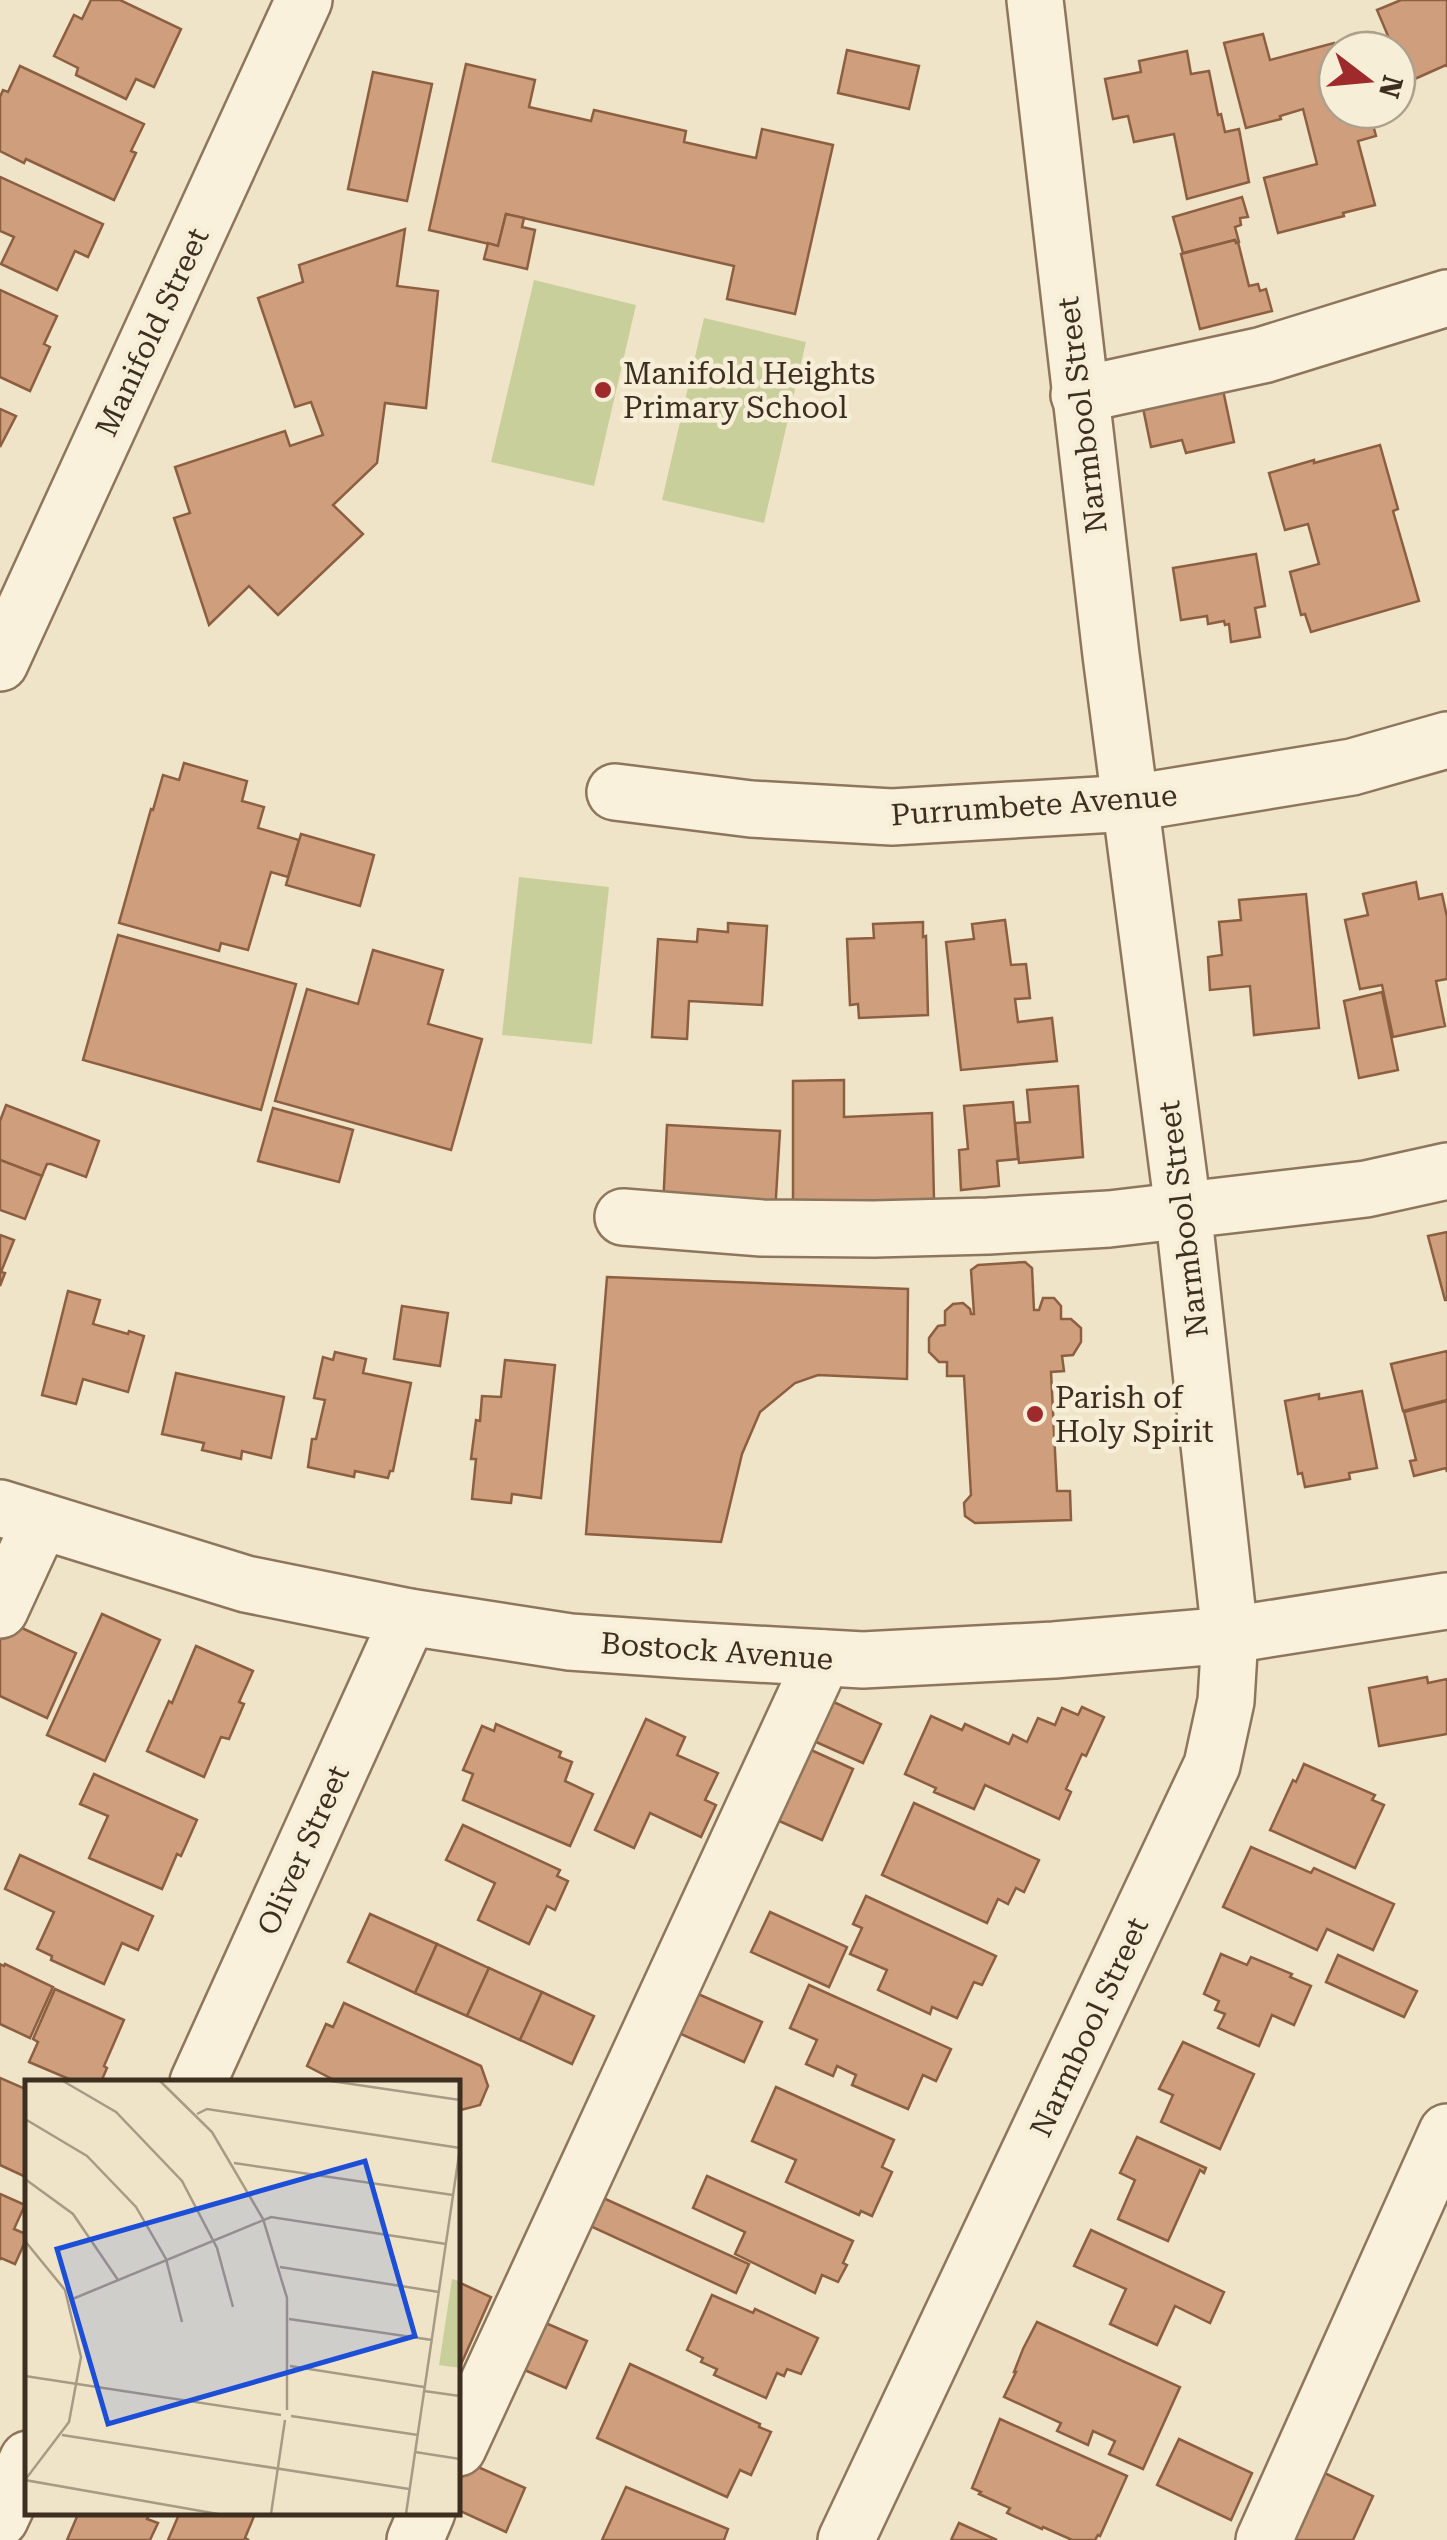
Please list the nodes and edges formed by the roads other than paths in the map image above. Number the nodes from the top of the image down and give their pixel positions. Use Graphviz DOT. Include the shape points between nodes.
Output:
graph roads {
  1 [pos="304,0"];
  2 [pos="1035,0"];
  3 [pos="1447,298"];
  4 [pos="1079,395"];
  5 [pos="0,664"];
  6 [pos="1447,740"];
  7 [pos="616,792"];
  8 [pos="1132,803"];
  9 [pos="1447,1171"];
  10 [pos="1184,1209"];
  11 [pos="623,1216"];
  12 [pos="21,1515"];
  13 [pos="1447,1601"];
  14 [pos="0,1610"];
  15 [pos="409,1617"];
  16 [pos="1230,1635"];
  17 [pos="823,1658"];
  18 [pos="199,2080"];
  19 [pos="1447,2132"];
  20 [pos="460,2444"];
  21 [pos="25,2465"];
  22 [pos="427,2515"];
  23 [pos="0,2519"];
  24 [pos="415,2540"];
  25 [pos="846,2540"];
  26 [pos="1264,2540"];
  1 -- 5 [label="street, Manifold Street"];
  2 -- 4 [label="street, Narmbool Street"];
  3 -- 4 [label="street" via="1263,355"];
  4 -- 8 [label="street, Narmbool Street"];
  6 -- 8 [label="street, Purrumbete Avenue" via="1352,767"];
  7 -- 8 [label="street, Purrumbete Avenue" via="892,817"];
  8 -- 10 [label="street, Narmbool Street"];
  9 -- 10 [label="street" via="1366,1189"];
  10 -- 11 [label="street" via="874,1230"];
  10 -- 16 [label="street, Narmbool Street"];
  12 -- 14 [label="street"];
  12 -- 15 [label="street, Bostock Avenue" via="246,1584"];
  13 -- 16 [label="street, Bostock Avenue"];
  15 -- 17 [label="street, Bostock Avenue" via="570,1642"];
  15 -- 18 [label="street, Oliver Street"];
  16 -- 17 [label="street, Bostock Avenue" via="1054,1650"];
  16 -- 25 [label="street, Narmbool Street" via="1226,1702 1212,1765"];
  17 -- 20 [label="street"];
  19 -- 26 [label="street"];
  21 -- 23 [label="street"];
  22 -- 24 [label="street"];
}
